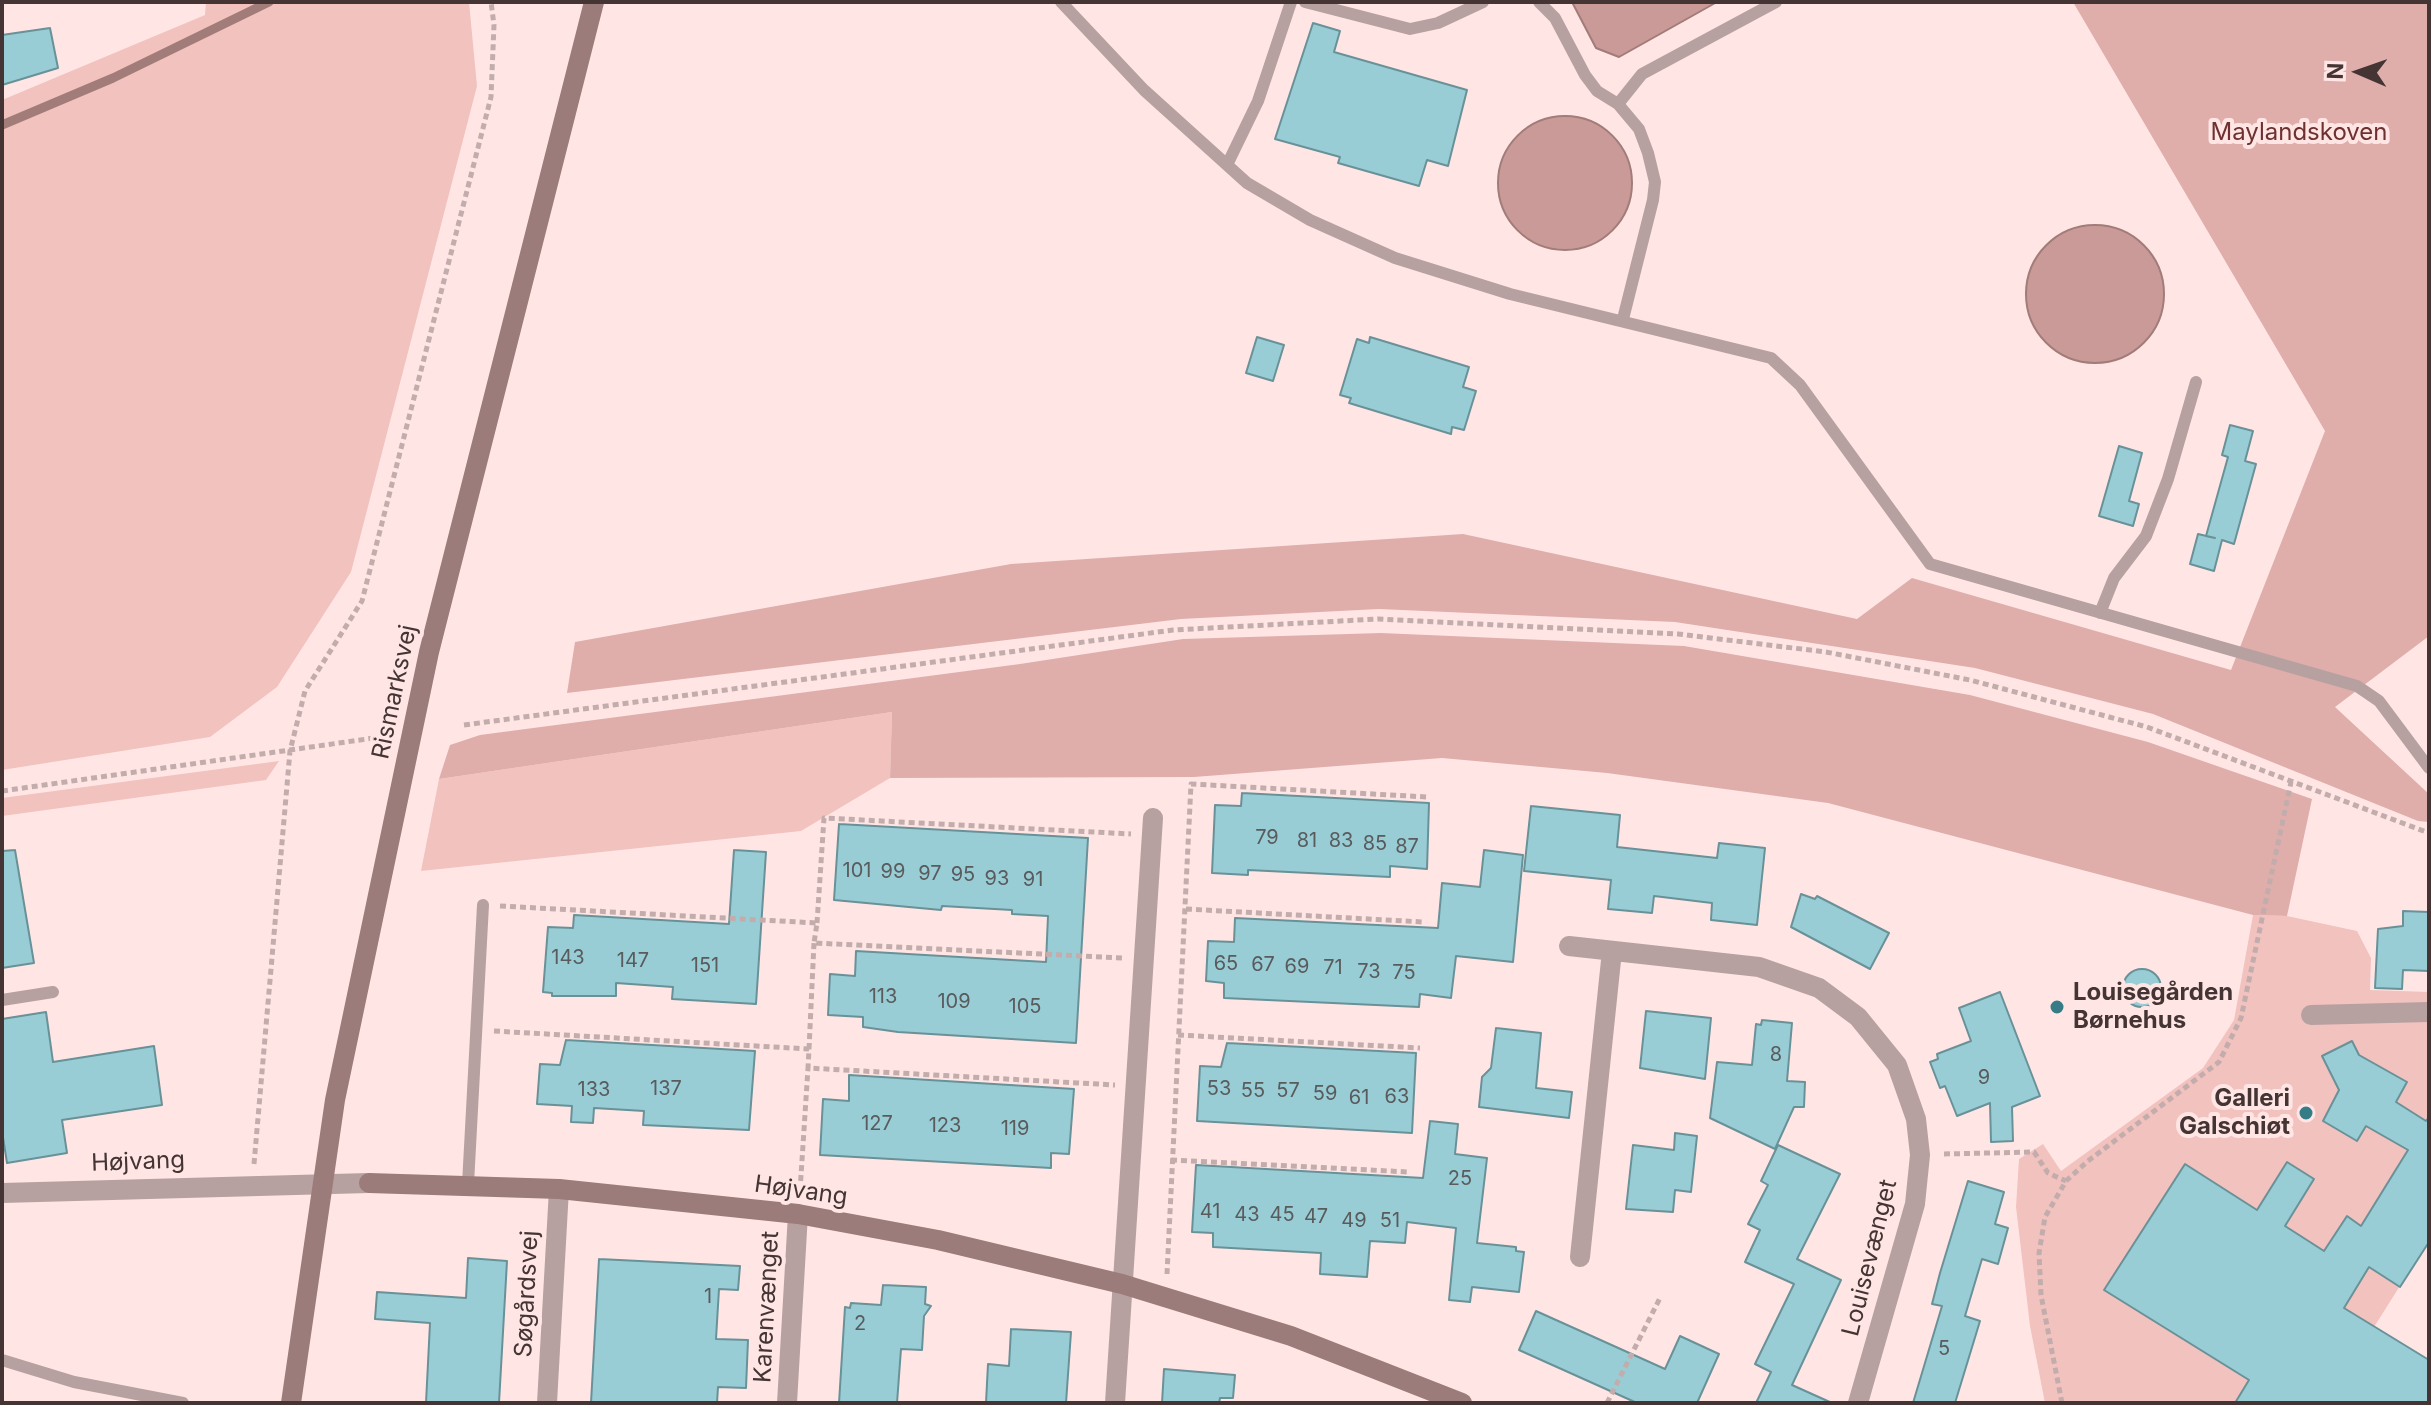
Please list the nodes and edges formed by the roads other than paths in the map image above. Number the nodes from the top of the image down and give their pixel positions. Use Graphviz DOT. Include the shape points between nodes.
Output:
graph roads {
  1 [pos="594,2"];
  2 [pos="1061,2"];
  3 [pos="1291,2"];
  4 [pos="1305,2"];
  5 [pos="1483,2"];
  6 [pos="1539,2"];
  7 [pos="1776,2"];
  8 [pos="1618,104"];
  9 [pos="1227,165"];
  10 [pos="1623,319"];
  11 [pos="2196,382"];
  12 [pos="2100,613"];
  13 [pos="2429,768"];
  14 [pos="1152,827"];
  15 [pos="483,905"];
  16 [pos="1569,946"];
  17 [pos="1612,951"];
  18 [pos="53,992"];
  19 [pos="2,1000"];
  20 [pos="2429,1012"];
  21 [pos="2311,1015"];
  22 [pos="369,1183"];
  23 [pos="468,1184"];
  24 [pos="559,1189"];
  25 [pos="2,1193"];
  26 [pos="798,1214"];
  27 [pos="1580,1257"];
  28 [pos="1122,1284"];
  29 [pos="2,1360"];
  30 [pos="1452,1401"];
  31 [pos="183,1403"];
  32 [pos="291,1403"];
  33 [pos="547,1403"];
  34 [pos="787,1403"];
  35 [pos="1115,1403"];
  36 [pos="1858,1403"];
  1 -- 32 [label="main road, Rismarksvej" via="426,667 335,1100"];
  2 -- 9 [label="lane" via="1144,90"];
  3 -- 9 [label="lane" via="1258,101"];
  4 -- 5 [label="lane" via="1410,29 1438,23"];
  6 -- 8 [label="lane" via="1555,18 1597,91"];
  7 -- 8 [label="lane" via="1642,74"];
  8 -- 10 [label="lane" via="1644,140 1655,182"];
  9 -- 10 [label="lane" via="1310,220 1395,258 1510,294"];
  10 -- 12 [label="lane" via="1771,358 1780,365 1930,564"];
  11 -- 12 [label="lane" via="2146,536 2114,578"];
  12 -- 13 [label="lane" via="2357,686 2379,701"];
  14 -- 28 [label="street"];
  15 -- 23 [label="lane"];
  16 -- 17 [label="street, Louisevænget"];
  17 -- 27 [label="street"];
  17 -- 36 [label="street, Louisevænget" via="1759,967 1819,988 1858,1017 1897,1065 1916,1119 1920,1155 1915,1204"];
  18 -- 19 [label="lane"];
  20 -- 21 [label="street"];
  22 -- 23 [label="main road, Højvang"];
  22 -- 25 [label="street, Højvang"];
  23 -- 24 [label="main road, Højvang"];
  24 -- 26 [label="main road, Højvang"];
  24 -- 33 [label="street, Søgårdsvej"];
  26 -- 28 [label="main road, Højvang" via="938,1240"];
  26 -- 34 [label="street, Karenvænget"];
  28 -- 30 [label="main road, Højvang" via="1291,1336"];
  28 -- 35 [label="street"];
  29 -- 31 [label="lane" via="74,1382"];
}
